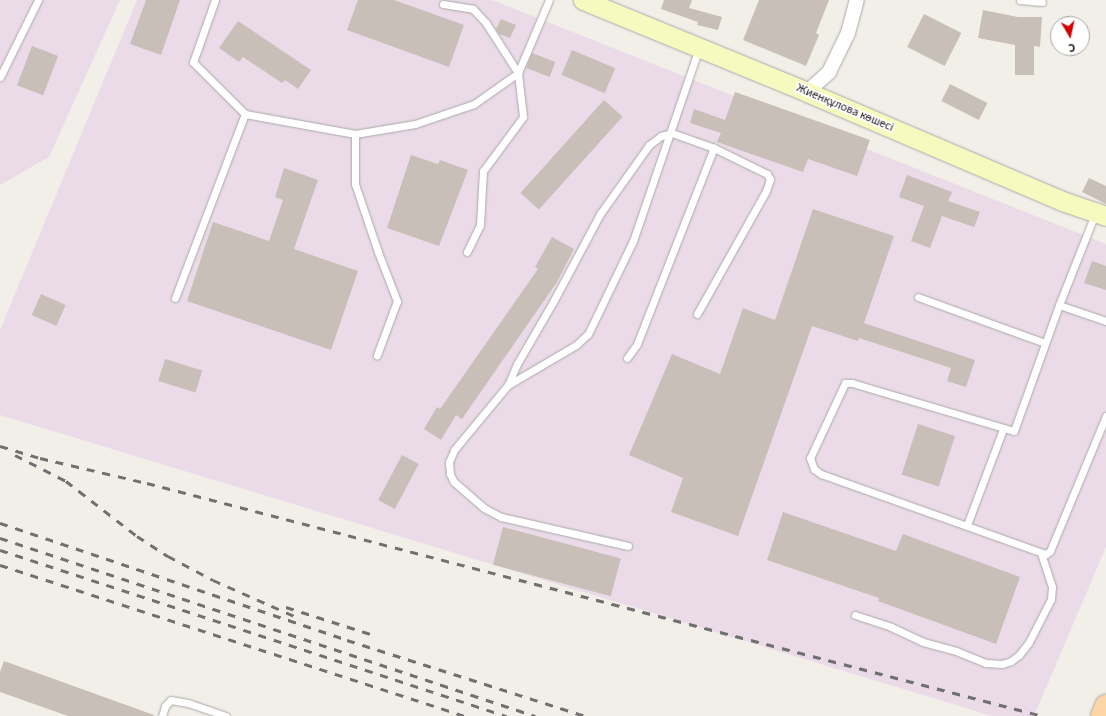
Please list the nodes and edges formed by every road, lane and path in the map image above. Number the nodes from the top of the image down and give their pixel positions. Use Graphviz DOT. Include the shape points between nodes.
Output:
graph roads {
  1 [pos="38,0"];
  2 [pos="215,0"];
  3 [pos="549,0"];
  4 [pos="583,0"];
  5 [pos="857,0"];
  6 [pos="1020,0"];
  7 [pos="1042,2"];
  8 [pos="443,4"];
  9 [pos="700,48"];
  10 [pos="518,73"];
  11 [pos="0,77"];
  12 [pos="807,92"];
  13 [pos="245,114"];
  14 [pos="672,133"];
  15 [pos="355,134"];
  16 [pos="714,148"];
  17 [pos="1101,214"];
  18 [pos="467,252"];
  19 [pos="918,297"];
  20 [pos="175,298"];
  21 [pos="1059,305"];
  22 [pos="697,314"];
  23 [pos="1106,321"];
  24 [pos="1045,343"];
  25 [pos="377,355"];
  26 [pos="628,358"];
  27 [pos="508,384"];
  28 [pos="1106,416"];
  29 [pos="1003,429"];
  30 [pos="967,525"];
  31 [pos="628,546"];
  32 [pos="1041,553"];
  33 [pos="855,615"];
  34 [pos="1106,706"];
  35 [pos="162,716"];
  36 [pos="226,716"];
  37 [pos="1102,716"];
  1 -- 11 [label="lane"];
  2 -- 13 [label="lane" via="192,62"];
  3 -- 10 [label="lane"];
  4 -- 9 [label="street, Жиенқұлова көшесі"];
  5 -- 12 [label="street" via="848,33 829,72"];
  6 -- 7 [label="lane"];
  8 -- 10 [label="lane" via="474,9"];
  9 -- 12 [label="street, Жиенқұлова көшесі"];
  9 -- 14 [label="lane"];
  10 -- 15 [label="lane" via="474,104 415,124"];
  10 -- 18 [label="lane" via="524,117 483,171 480,225"];
  12 -- 17 [label="street, Жиенқұлова көшесі" via="1062,201"];
  13 -- 15 [label="lane"];
  13 -- 20 [label="lane"];
  14 -- 16 [label="lane"];
  14 -- 27 [label="lane" via="661,136 649,145 600,214"];
  14 -- 27 [label="lane" via="633,241 588,334 576,345"];
  15 -- 25 [label="lane" via="355,184 397,301"];
  16 -- 22 [label="lane" via="767,174 770,179 766,191"];
  16 -- 26 [label="lane" via="637,344"];
  17 -- 21 [label="lane"];
  19 -- 24 [label="lane"];
  21 -- 23 [label="lane"];
  21 -- 24 [label="lane"];
  24 -- 29 [label="lane" via="1016,429"];
  27 -- 31 [label="lane" via="454,450 449,462 454,482 484,508 501,517"];
  28 -- 32 [label="lane" via="1050,551 1046,554"];
  29 -- 30 [label="lane"];
  29 -- 30 [label="lane" via="845,383 810,458 814,469 821,474"];
  30 -- 32 [label="lane"];
  32 -- 33 [label="lane" via="1052,587 1051,599 1026,646 1019,655 1002,664 986,663"];
  34 -- 37 [label="main road"];
  35 -- 36 [label="lane" via="165,706 171,700"];
}
